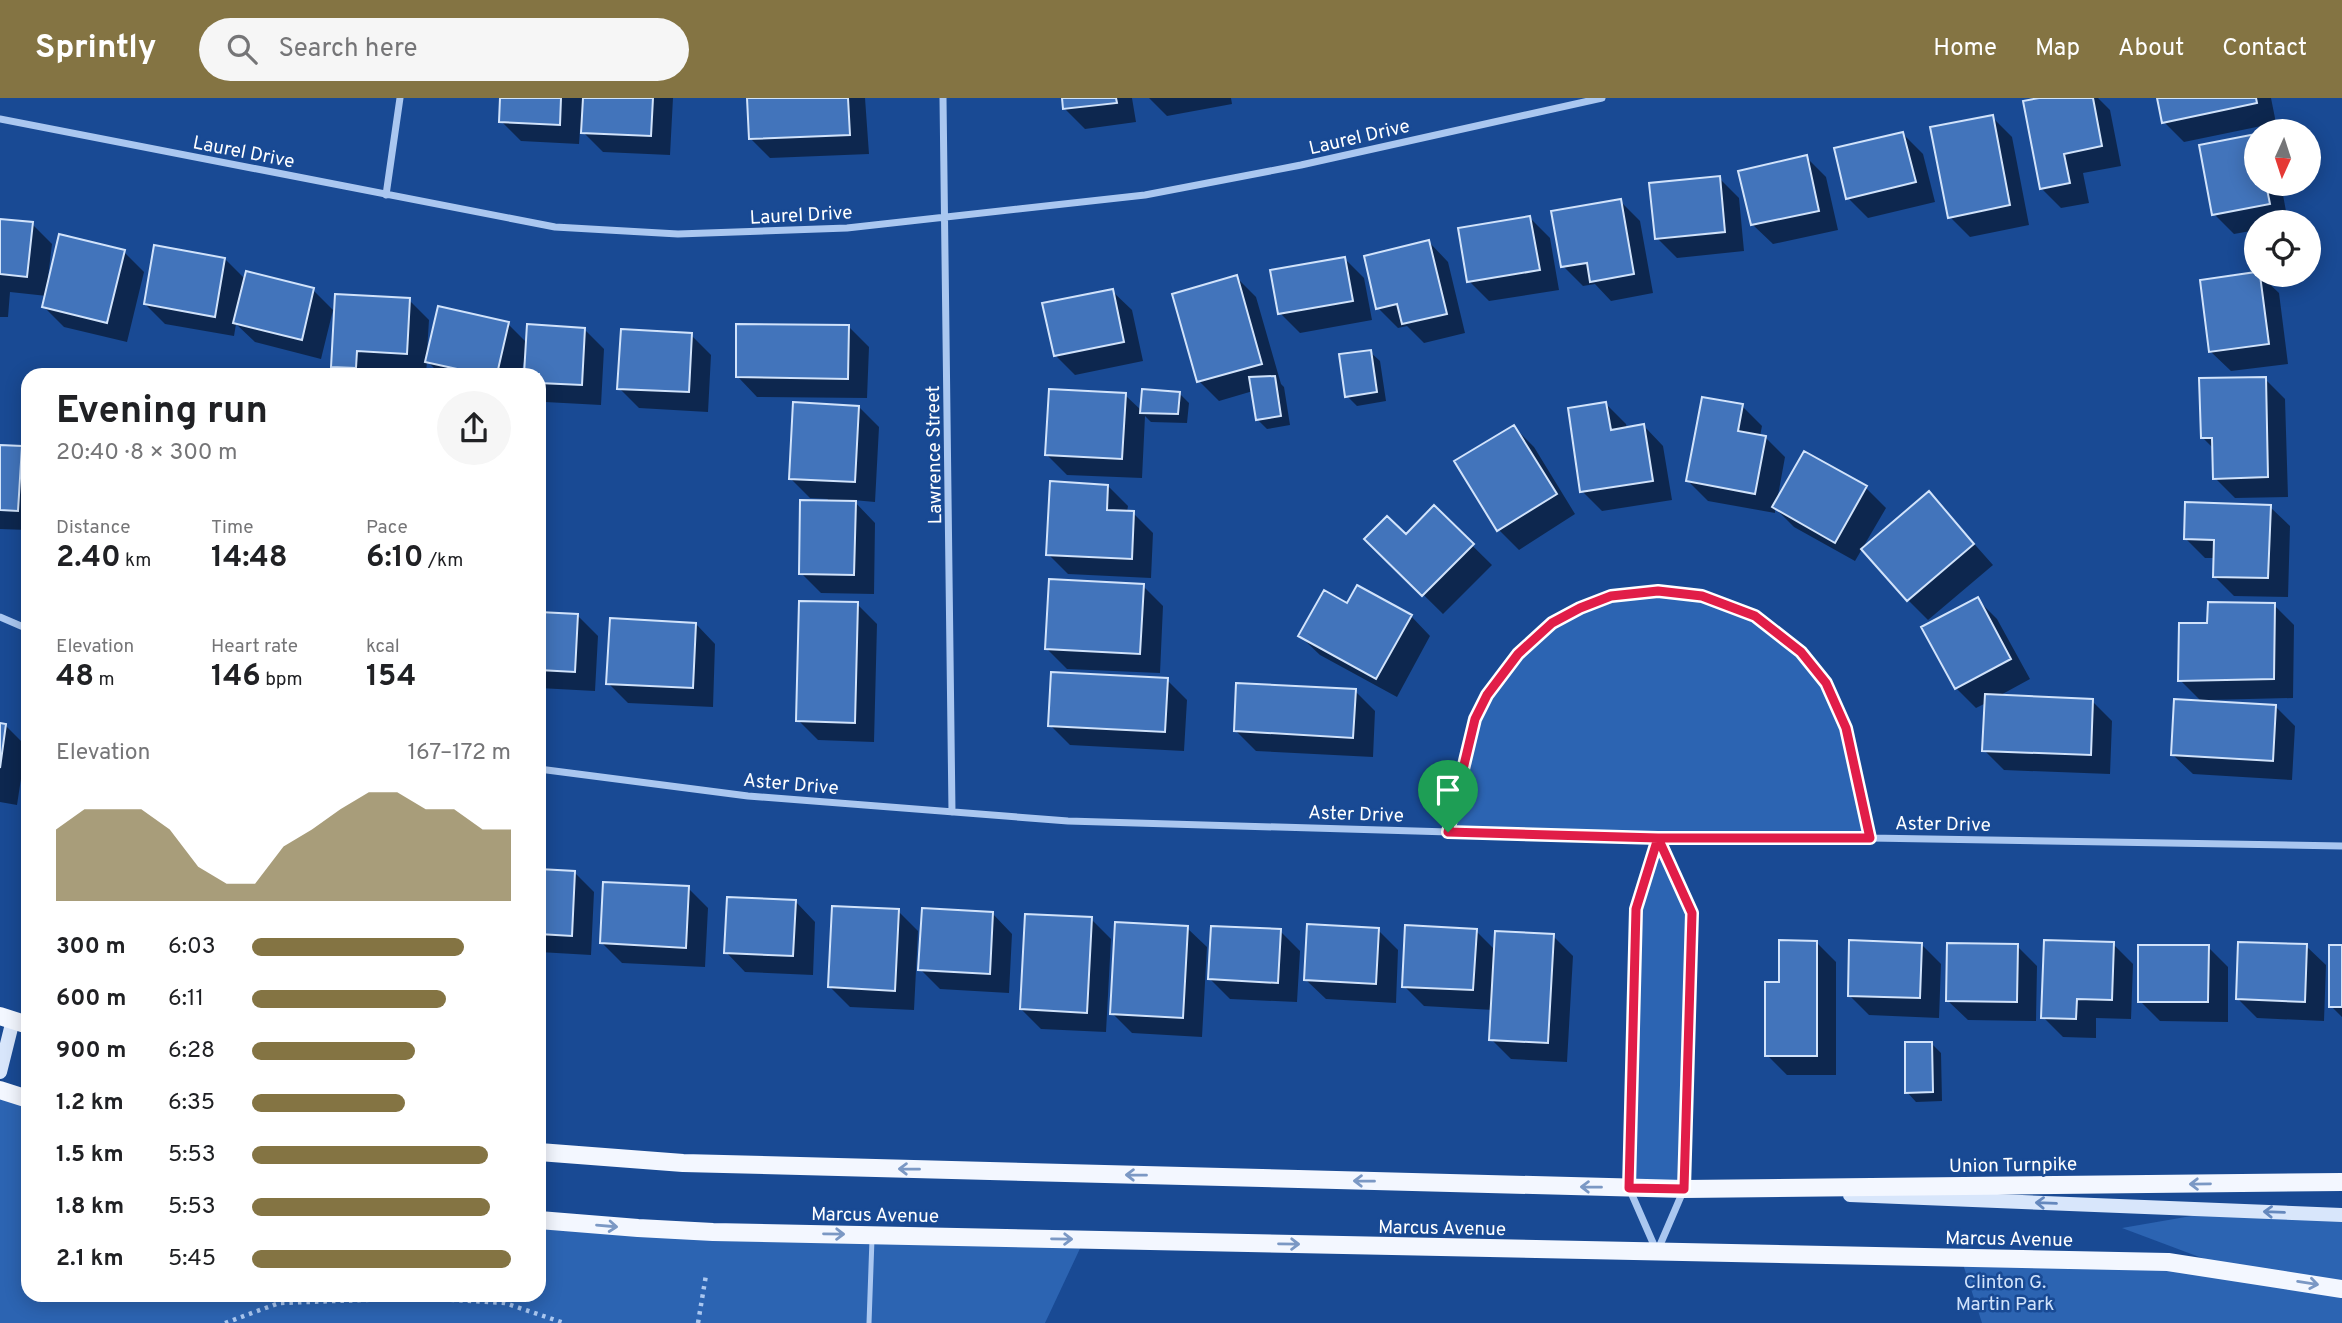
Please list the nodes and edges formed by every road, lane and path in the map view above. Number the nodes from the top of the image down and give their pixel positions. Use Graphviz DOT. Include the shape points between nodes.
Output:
graph roads {
  1 [pos="400,98"];
  2 [pos="943,98"];
  3 [pos="1602,98"];
  4 [pos="0,119"];
  5 [pos="386,195"];
  6 [pos="946,218"];
  7 [pos="0,617"];
  8 [pos="21,626"];
  9 [pos="546,770"];
  10 [pos="952,812"];
  11 [pos="1448,832"];
  12 [pos="1658,838"];
  13 [pos="1870,838"];
  14 [pos="2342,846"];
  15 [pos="14,1020"];
  16 [pos="0,1072"];
  17 [pos="0,1090"];
  18 [pos="21,1097"];
  19 [pos="546,1153"];
  20 [pos="2342,1182"];
  21 [pos="1629,1188"];
  22 [pos="1684,1189"];
  23 [pos="2342,1215"];
  24 [pos="546,1221"];
  25 [pos="873,1235"];
  26 [pos="1657,1252"];
  27 [pos="706,1275"];
  28 [pos="2342,1289"];
  29 [pos="307,1302"];
  30 [pos="488,1302"];
  31 [pos="225,1323"];
  32 [pos="564,1323"];
  33 [pos="698,1323"];
  34 [pos="869,1323"];
  1 -- 5 [label="street"];
  2 -- 6 [label="street, Lawrence Street"];
  3 -- 6 [label="street, Laurel Drive" via="1145,195"];
  4 -- 5 [label="street, Laurel Drive"];
  5 -- 6 [label="street, Laurel Drive" via="555,227 678,234 848,229"];
  6 -- 10 [label="street, Lawrence Street"];
  7 -- 8 [label="street"];
  9 -- 10 [label="street, Aster Drive" via="748,796"];
  10 -- 11 [label="street, Aster Drive" via="1068,821"];
  11 -- 12 [label="street, Aster Drive"];
  11 -- 13 [label="street" via="1475,719 1518,654 1552,623 1580,608 1611,596 1658,591 1702,596 1755,616 1801,652 1826,683 1846,728"];
  12 -- 13 [label="street, Aster Drive"];
  12 -- 21 [label="street" via="1636,909"];
  12 -- 22 [label="street" via="1692,913"];
  13 -- 14 [label="street, Aster Drive"];
  15 -- 16 [label="main road"];
  17 -- 18 [label="main road"];
  21 -- 19 [label="main road, Marcus Avenue, one-way" via="683,1163"];
  20 -- 22 [label="main road, Union Turnpike, one-way"];
  21 -- 22 [label="main road, Marcus Avenue"];
  21 -- 26 [label="street"];
  23 -- 22 [label="main road, Marcus Avenue, one-way"];
  22 -- 26 [label="street"];
  24 -- 25 [label="main road, Marcus Avenue, one-way"];
  25 -- 26 [label="main road, Marcus Avenue, one-way"];
  25 -- 34 [label="lane"];
  26 -- 28 [label="main road, Marcus Avenue, one-way" via="2168,1262"];
  27 -- 33 [label="path"];
  29 -- 31 [label="path" via="279,1303"];
  30 -- 32 [label="path" via="505,1303"];
}
